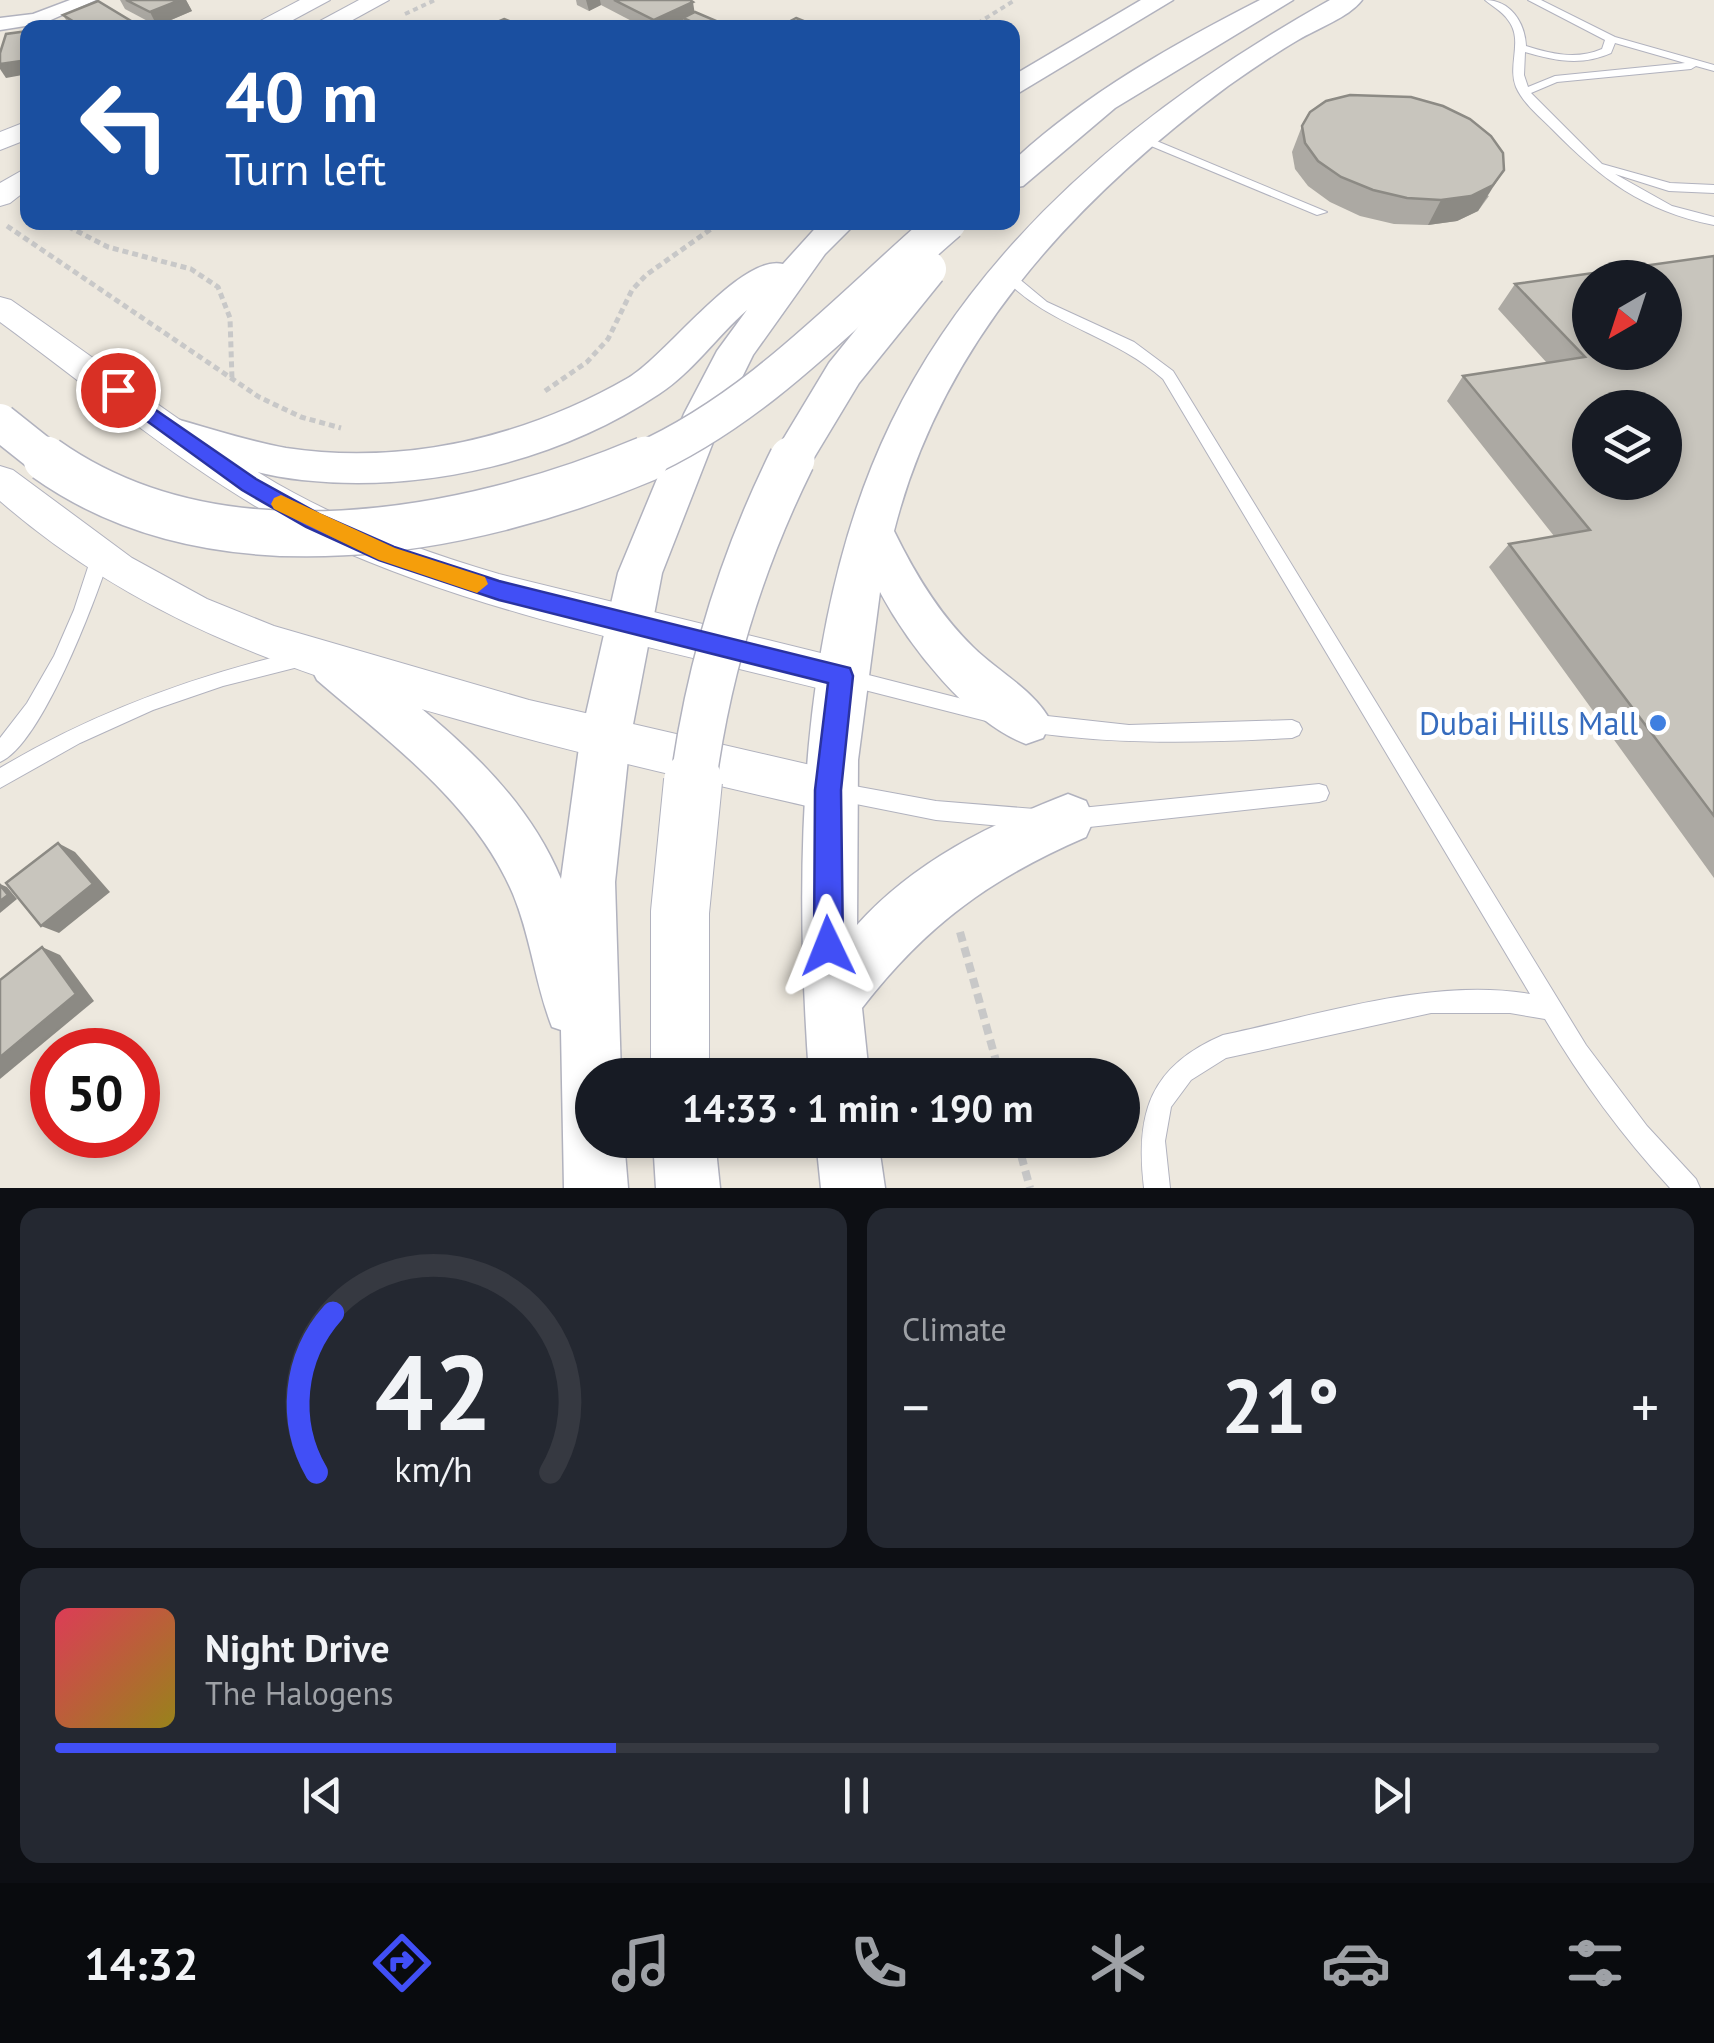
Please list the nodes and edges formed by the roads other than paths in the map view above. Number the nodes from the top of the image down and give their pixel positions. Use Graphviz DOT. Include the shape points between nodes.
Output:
graph roads {
  1 [pos="87,0"];
  2 [pos="320,0"];
  3 [pos="378,0"];
  4 [pos="1160,0"];
  5 [pos="1280,0"];
  6 [pos="1349,0"];
  7 [pos="1490,0"];
  8 [pos="1534,0"];
  9 [pos="30,20"];
  10 [pos="276,20"];
  11 [pos="335,20"];
  12 [pos="1612,38"];
  13 [pos="1523,48"];
  14 [pos="1714,68"];
  15 [pos="1020,84"];
  16 [pos="1524,92"];
  17 [pos="1143,138"];
  18 [pos="1586,157"];
  19 [pos="1020,171"];
  20 [pos="20,180"];
  21 [pos="1714,188"];
  22 [pos="0,196"];
  23 [pos="1321,212"];
  24 [pos="1714,221"];
  25 [pos="939,230"];
  26 [pos="963,230"];
  27 [pos="827,235"];
  28 [pos="1006,272"];
  29 [pos="0,306"];
  30 [pos="0,422"];
  31 [pos="176,433"];
  32 [pos="0,480"];
  33 [pos="872,530"];
  34 [pos="100,558"];
  35 [pos="629,622"];
  36 [pos="321,662"];
  37 [pos="841,676"];
  38 [pos="1026,722"];
  39 [pos="1292,729"];
  40 [pos="605,740"];
  41 [pos="0,753"];
  42 [pos="0,779"];
  43 [pos="828,790"];
  44 [pos="1319,793"];
  45 [pos="1068,819"];
  46 [pos="832,1000"];
  47 [pos="1552,1009"];
  48 [pos="588,1054"];
  49 [pos="588,1058"];
  50 [pos="679,1058"];
  51 [pos="837,1058"];
  52 [pos="594,1158"];
  53 [pos="686,1158"];
  54 [pos="850,1158"];
  55 [pos="1675,1184"];
  56 [pos="596,1188"];
  57 [pos="688,1188"];
  58 [pos="854,1188"];
  59 [pos="1156,1188"];
  1 -- 9 [label="street"];
  2 -- 10 [label="street"];
  3 -- 11 [label="street"];
  4 -- 15 [label="main road"];
  5 -- 19 [label="main road" via="1145,78"];
  6 -- 17 [label="main road" via="1244,62"];
  7 -- 13 [label="lane" via="1510,17"];
  8 -- 12 [label="lane"];
  12 -- 13 [label="lane" via="1608,51 1586,58"];
  12 -- 14 [label="lane"];
  13 -- 16 [label="lane" via="1518,72"];
  14 -- 16 [label="lane" via="1670,66 1554,80"];
  16 -- 18 [label="lane"];
  17 -- 23 [label="lane"];
  17 -- 28 [label="main road" via="1051,220"];
  18 -- 21 [label="lane" via="1639,180"];
  18 -- 24 [label="lane" via="1650,204"];
  20 -- 22 [label="street"];
  25 -- 30 [label="main road, bridge" via="756,390 710,422 598,480 481,514 322,534 212,525 118,500 78,480"];
  26 -- 50 [label="main road, bridge" via="830,392 748,555 707,698 692,780 676,977"];
  27 -- 31 [label="main road" via="740,297 651,381 599,413 496,449 403,466 336,467 258,458"];
  27 -- 35 [label="main road" via="736,350 640,573"];
  28 -- 33 [label="main road" via="930,384"];
  28 -- 47 [label="lane" via="1039,305 1124,340 1168,375"];
  29 -- 31 [label="street"];
  31 -- 35 [label="street" via="290,509 387,554"];
  32 -- 34 [label="street"];
  33 -- 37 [label="main road"];
  33 -- 38 [label="main road" via="911,610 940,649"];
  34 -- 36 [label="street" via="229,628"];
  34 -- 41 [label="lane" via="54,674"];
  35 -- 37 [label="street"];
  35 -- 40 [label="main road"];
  36 -- 40 [label="street"];
  36 -- 42 [label="lane" via="222,676 134,707"];
  36 -- 48 [label="main road" via="467,778 503,824 533,878"];
  37 -- 38 [label="lane"];
  37 -- 43 [label="main road"];
  38 -- 39 [label="lane" via="1157,738"];
  40 -- 43 [label="street"];
  40 -- 48 [label="main road" via="588,882"];
  43 -- 45 [label="lane" via="987,818"];
  43 -- 46 [label="main road"];
  44 -- 45 [label="lane"];
  45 -- 46 [label="main road" via="1015,840 932,891 872,948"];
  46 -- 51 [label="main road"];
  47 -- 55 [label="lane" via="1605,1094"];
  47 -- 59 [label="lane" via="1431,1002 1223,1047 1192,1060 1168,1085 1154,1118"];
  48 -- 49 [label="main road"];
  52 -- 56 [label="main road"];
  53 -- 57 [label="main road"];
  54 -- 58 [label="main road"];
}
